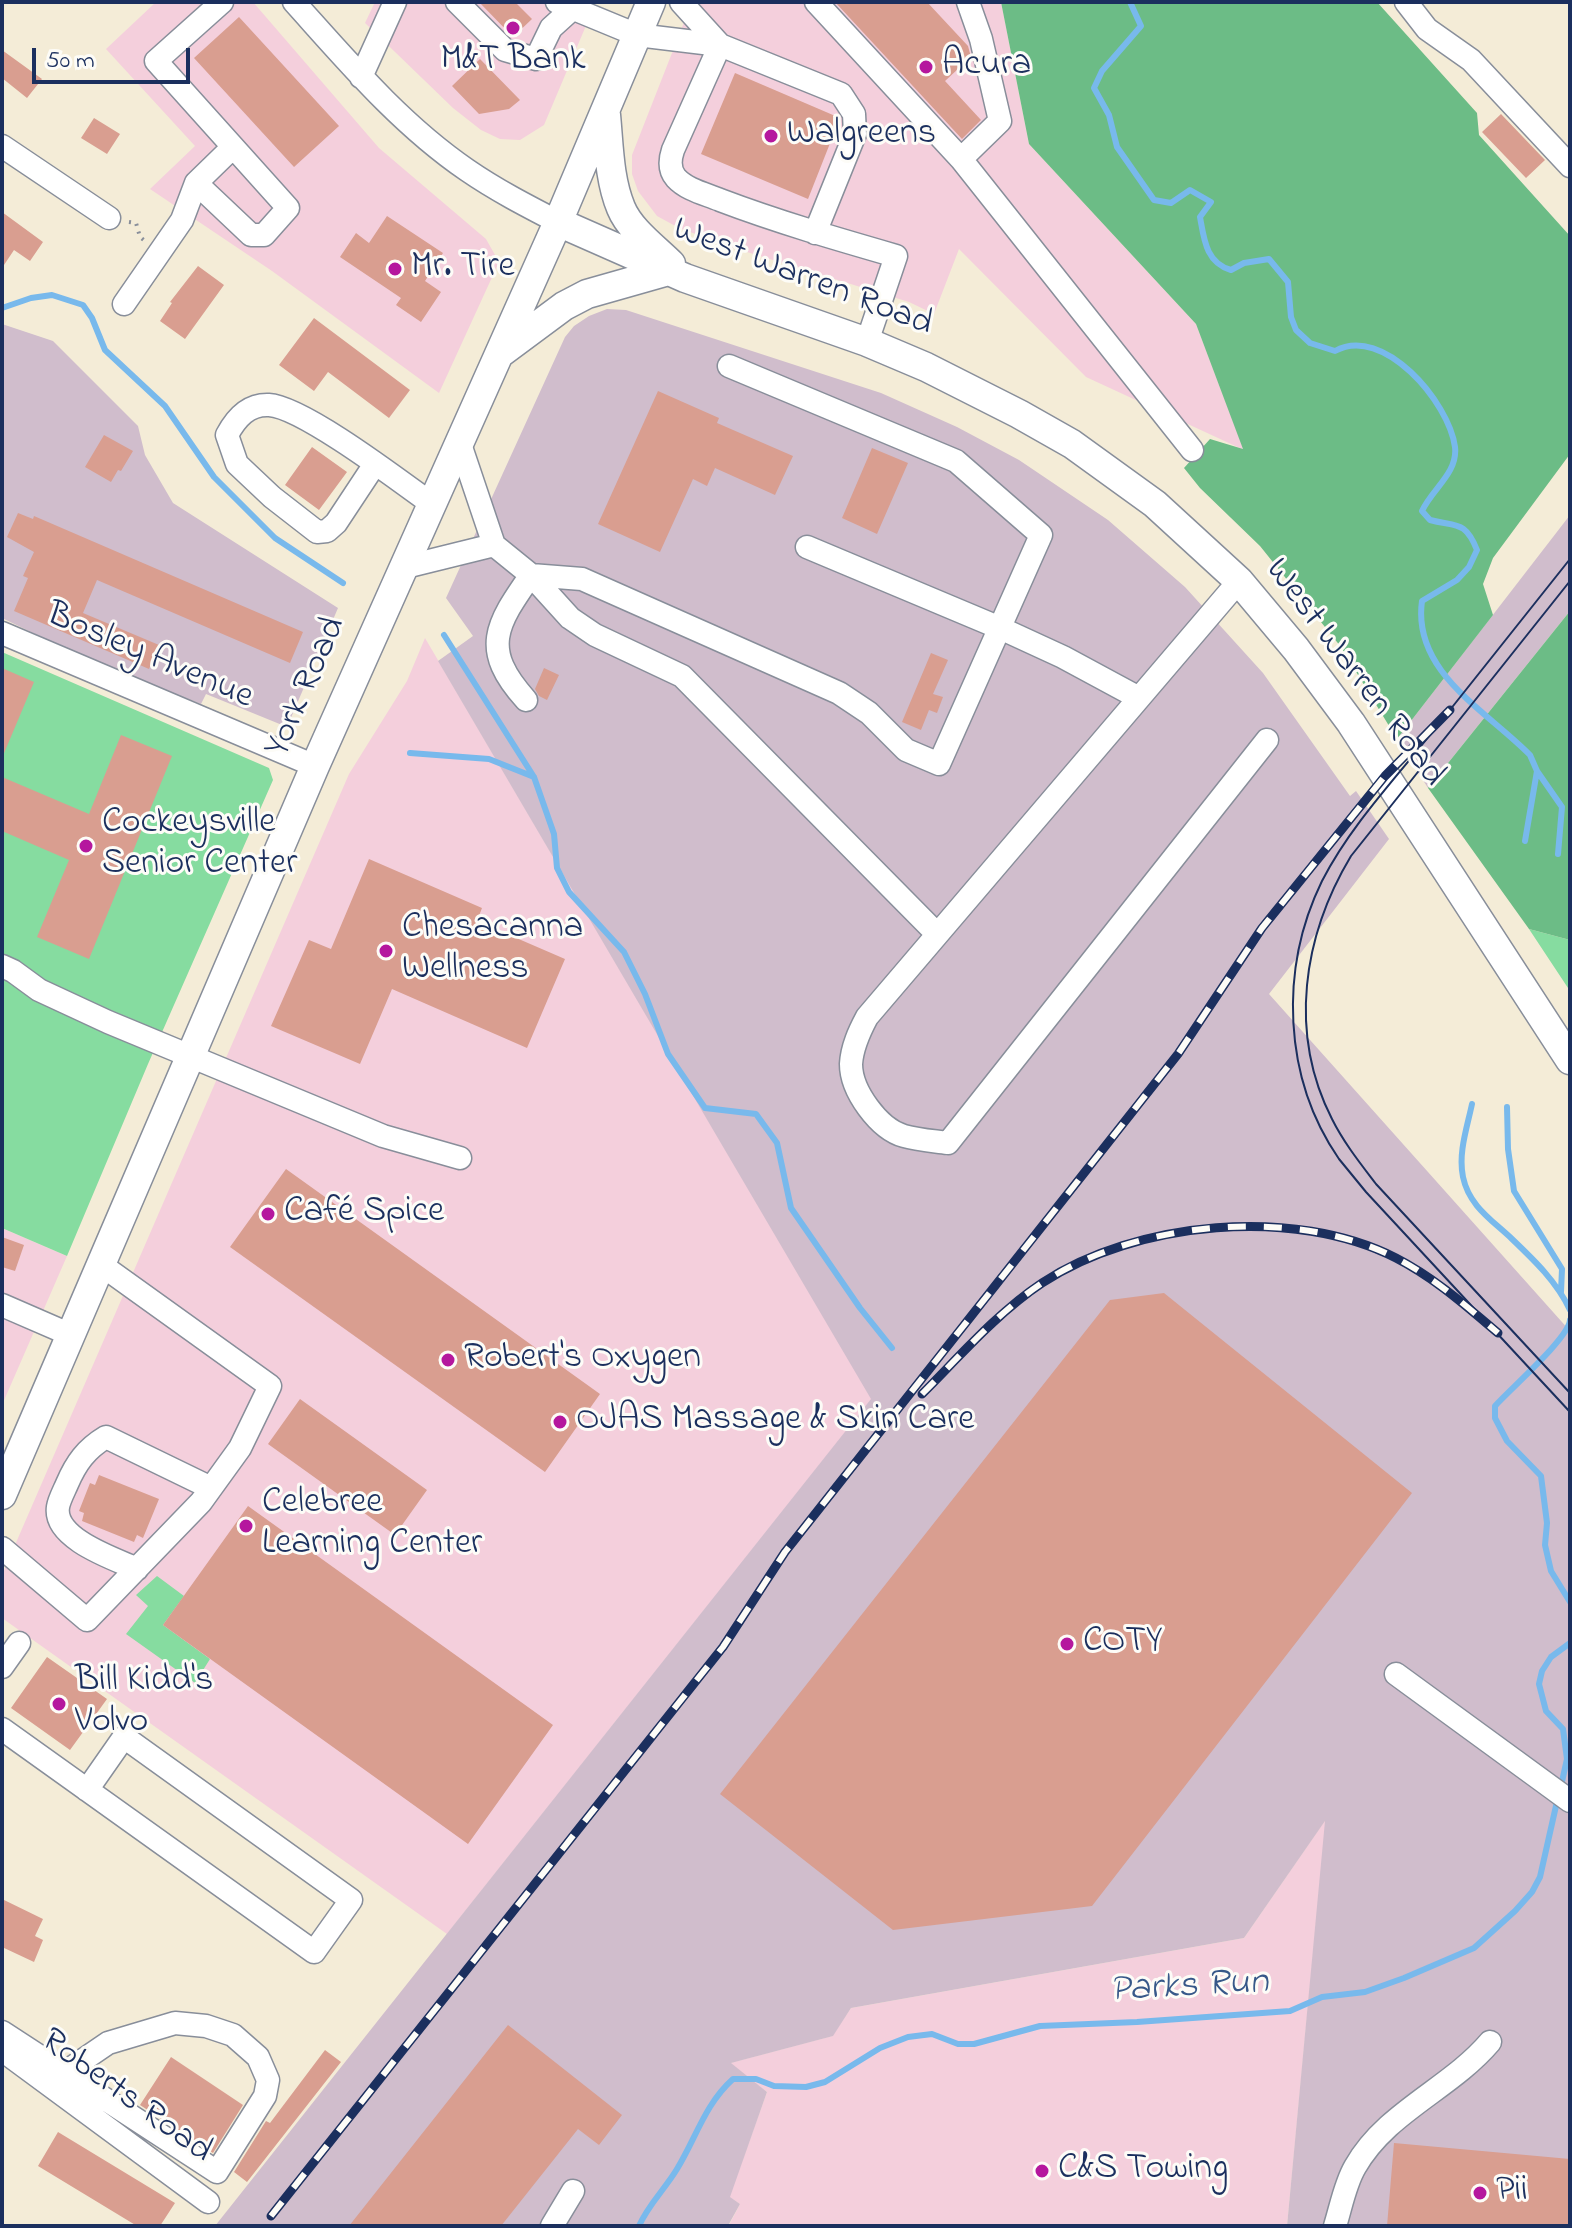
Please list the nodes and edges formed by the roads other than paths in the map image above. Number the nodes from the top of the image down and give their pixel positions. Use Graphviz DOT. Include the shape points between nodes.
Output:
graph roads {
  1 [pos="222,2"];
  2 [pos="294,2"];
  3 [pos="395,2"];
  4 [pos="457,2"];
  5 [pos="651,2"];
  6 [pos="681,2"];
  7 [pos="816,2"];
  8 [pos="968,2"];
  9 [pos="1406,2"];
  10 [pos="564,5"];
  11 [pos="637,35"];
  12 [pos="720,45"];
  13 [pos="361,77"];
  14 [pos="606,110"];
  15 [pos="2,146"];
  16 [pos="233,147"];
  17 [pos="961,159"];
  18 [pos="1570,166"];
  19 [pos="196,183"];
  20 [pos="109,218"];
  21 [pos="558,222"];
  22 [pos="815,233"];
  23 [pos="676,274"];
  24 [pos="124,304"];
  25 [pos="867,342"];
  26 [pos="500,354"];
  27 [pos="729,366"];
  28 [pos="460,444"];
  29 [pos="1192,450"];
  30 [pos="375,464"];
  31 [pos="433,505"];
  32 [pos="494,545"];
  33 [pos="807,547"];
  34 [pos="405,567"];
  35 [pos="531,575"];
  36 [pos="1239,581"];
  37 [pos="1000,628"];
  38 [pos="2,633"];
  39 [pos="1139,698"];
  40 [pos="526,700"];
  41 [pos="1267,740"];
  42 [pos="315,766"];
  43 [pos="937,934"];
  44 [pos="2,966"];
  45 [pos="189,1055"];
  46 [pos="1570,1060"];
  47 [pos="460,1158"];
  48 [pos="100,1264"];
  49 [pos="2,1305"];
  50 [pos="71,1335"];
  51 [pos="211,1488"];
  52 [pos="2,1495"];
  53 [pos="2,1548"];
  54 [pos="137,1569"];
  55 [pos="19,1643"];
  56 [pos="2,1667"];
  57 [pos="1396,1674"];
  58 [pos="2,1729"];
  59 [pos="87,1790"];
  60 [pos="1570,1801"];
  61 [pos="2,2032"];
  62 [pos="1490,2042"];
  63 [pos="2,2050"];
  64 [pos="64,2073"];
  65 [pos="573,2191"];
  66 [pos="208,2202"];
  67 [pos="552,2226"];
  68 [pos="1335,2226"];
  1 -- 16 [label="street" via="156,61"];
  2 -- 13 [label="street"];
  3 -- 13 [label="street"];
  4 -- 10 [label="street" via="505,50 536,59"];
  5 -- 11 [label="main road, York Road"];
  6 -- 12 [label="street"];
  7 -- 17 [label="street"];
  8 -- 17 [label="street" via="1000,121"];
  9 -- 18 [label="street" via="1427,29 1471,60"];
  10 -- 11 [label="street"];
  11 -- 12 [label="street"];
  11 -- 14 [label="main road, York Road"];
  12 -- 22 [label="street" via="841,94 854,114 855,134"];
  12 -- 22 [label="street" via="673,150 671,172 690,188"];
  13 -- 21 [label="street" via="466,170"];
  14 -- 21 [label="main road, York Road"];
  14 -- 23 [label="main road" via="612,175 622,210"];
  15 -- 20 [label="street"];
  16 -- 19 [label="street"];
  16 -- 19 [label="street" via="288,208 264,235 251,235 240,227"];
  17 -- 29 [label="street"];
  19 -- 24 [label="street" via="182,220"];
  21 -- 23 [label="main road, West Warren Road"];
  21 -- 26 [label="main road, York Road"];
  22 -- 25 [label="street" via="896,256"];
  23 -- 25 [label="main road, West Warren Road"];
  23 -- 26 [label="main road" via="587,294"];
  25 -- 36 [label="main road, West Warren Road" via="975,390 1072,444 1155,504"];
  26 -- 28 [label="main road, York Road"];
  27 -- 37 [label="street" via="956,461 1041,535"];
  28 -- 31 [label="main road, York Road"];
  28 -- 32 [label="street"];
  30 -- 30 [label="street" via="304,417 271,405 236,418 227,435 237,464 317,532 336,523"];
  30 -- 31 [label="street"];
  31 -- 34 [label="main road, York Road"];
  32 -- 34 [label="street"];
  32 -- 35 [label="street"];
  33 -- 37 [label="street"];
  34 -- 42 [label="main road, York Road"];
  35 -- 37 [label="street" via="582,579 839,693 869,713 906,750 939,764"];
  35 -- 40 [label="street" via="503,615 498,636 502,668"];
  35 -- 43 [label="street" via="582,627 682,676"];
  36 -- 39 [label="street"];
  36 -- 46 [label="main road, West Warren Road" via="1351,723"];
  37 -- 39 [label="street"];
  38 -- 42 [label="street, Bosley Avenue"];
  39 -- 43 [label="street"];
  41 -- 43 [label="street" via="948,1143 887,1128 859,1092 851,1066 867,1017"];
  42 -- 45 [label="main road, York Road"];
  44 -- 45 [label="street" via="39,990"];
  45 -- 47 [label="street" via="383,1136"];
  45 -- 48 [label="main road, York Road"];
  48 -- 50 [label="main road, York Road"];
  48 -- 51 [label="street" via="270,1386 240,1448"];
  49 -- 50 [label="street"];
  50 -- 52 [label="main road, York Road"];
  51 -- 54 [label="street"];
  51 -- 54 [label="street" via="106,1437 86,1451 58,1508 60,1521 78,1541"];
  53 -- 54 [label="street" via="87,1620"];
  55 -- 56 [label="street"];
  57 -- 60 [label="street"];
  58 -- 59 [label="street"];
  59 -- 59 [label="street" via="314,1952 351,1900 124,1737"];
  61 -- 64 [label="street"];
  62 -- 68 [label="street" via="1472,2063 1386,2127 1353,2170"];
  63 -- 66 [label="street, Roberts Road"];
  64 -- 64 [label="street" via="217,2172 265,2096 268,2080 258,2057 233,2035 175,2023 108,2043"];
  65 -- 67 [label="street"];
}
